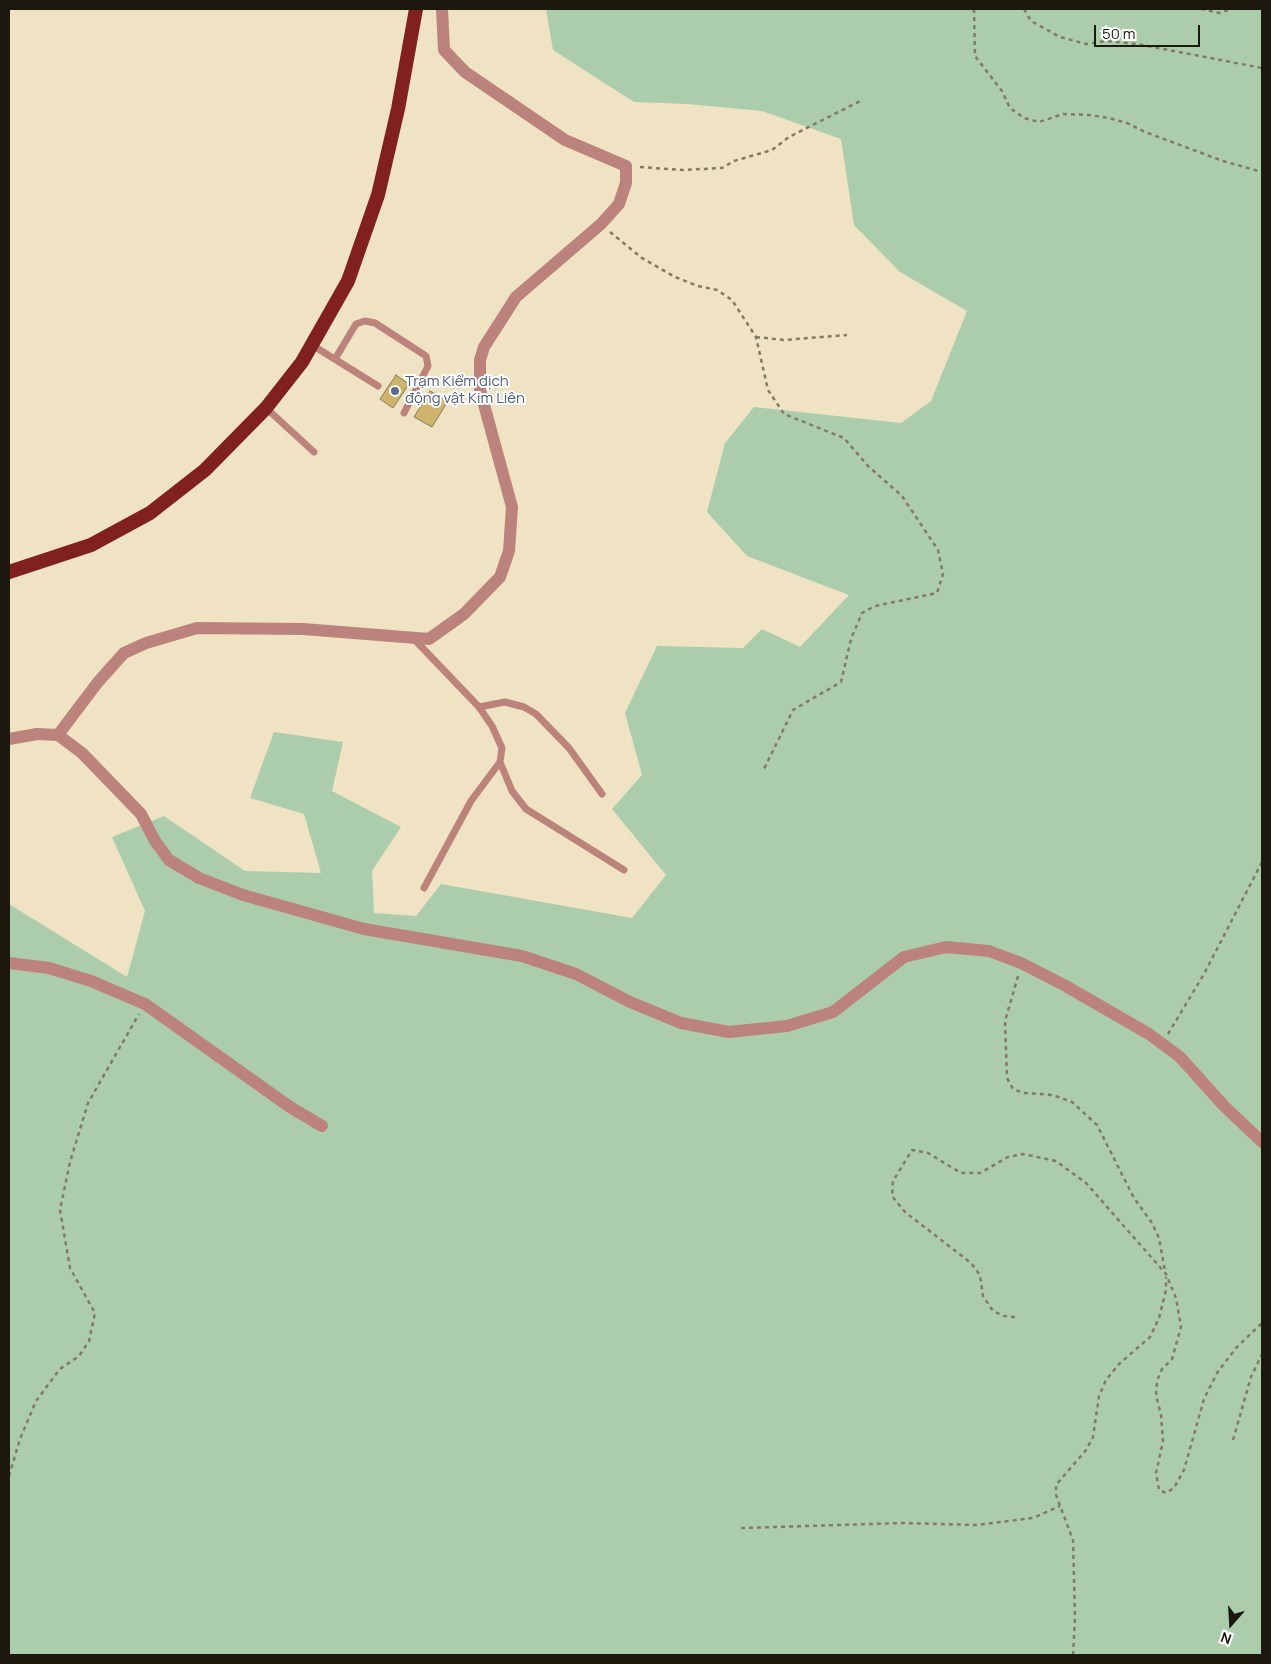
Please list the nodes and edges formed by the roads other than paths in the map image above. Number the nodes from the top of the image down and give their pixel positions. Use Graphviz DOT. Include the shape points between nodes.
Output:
graph roads {
  1 [pos="416,9"];
  2 [pos="442,9"];
  3 [pos="312,345"];
  4 [pos="335,360"];
  5 [pos="378,386"];
  6 [pos="266,408"];
  7 [pos="404,413"];
  8 [pos="314,452"];
  9 [pos="9,572"];
  10 [pos="412,638"];
  11 [pos="479,707"];
  12 [pos="58,735"];
  13 [pos="9,739"];
  14 [pos="500,762"];
  15 [pos="602,794"];
  16 [pos="624,870"];
  17 [pos="424,888"];
  18 [pos="9,963"];
  19 [pos="322,1126"];
  20 [pos="1262,1142"];
  1 -- 3 [label="highway" via="378,195 348,281"];
  2 -- 10 [label="street" via="444,50 465,72 565,140 626,166 626,183 619,204 601,224 516,297 484,346 480,360 480,390 512,507 509,551 500,577 464,614 429,638"];
  3 -- 4 [label="lane"];
  3 -- 6 [label="highway"];
  4 -- 5 [label="lane"];
  4 -- 7 [label="lane" via="356,324 365,321 374,323 426,356 428,366"];
  6 -- 8 [label="lane"];
  6 -- 9 [label="highway" via="205,470 150,513 91,545"];
  10 -- 11 [label="lane"];
  10 -- 12 [label="street" via="303,629 197,628 124,653"];
  11 -- 14 [label="lane" via="501,742"];
  11 -- 15 [label="lane" via="505,702 536,714 569,748"];
  12 -- 13 [label="street" via="37,734"];
  12 -- 20 [label="street" via="82,754 142,814 169,860 199,878 243,895 364,929 522,956 576,974 681,1023 729,1032 787,1026 833,1012 904,957 946,947 989,951 1021,963 1081,994 1163,1044 1180,1057"];
  14 -- 16 [label="lane" via="512,791 526,809"];
  14 -- 17 [label="lane" via="471,801"];
  18 -- 19 [label="street" via="49,968 91,981 145,1004 290,1107"];
}
